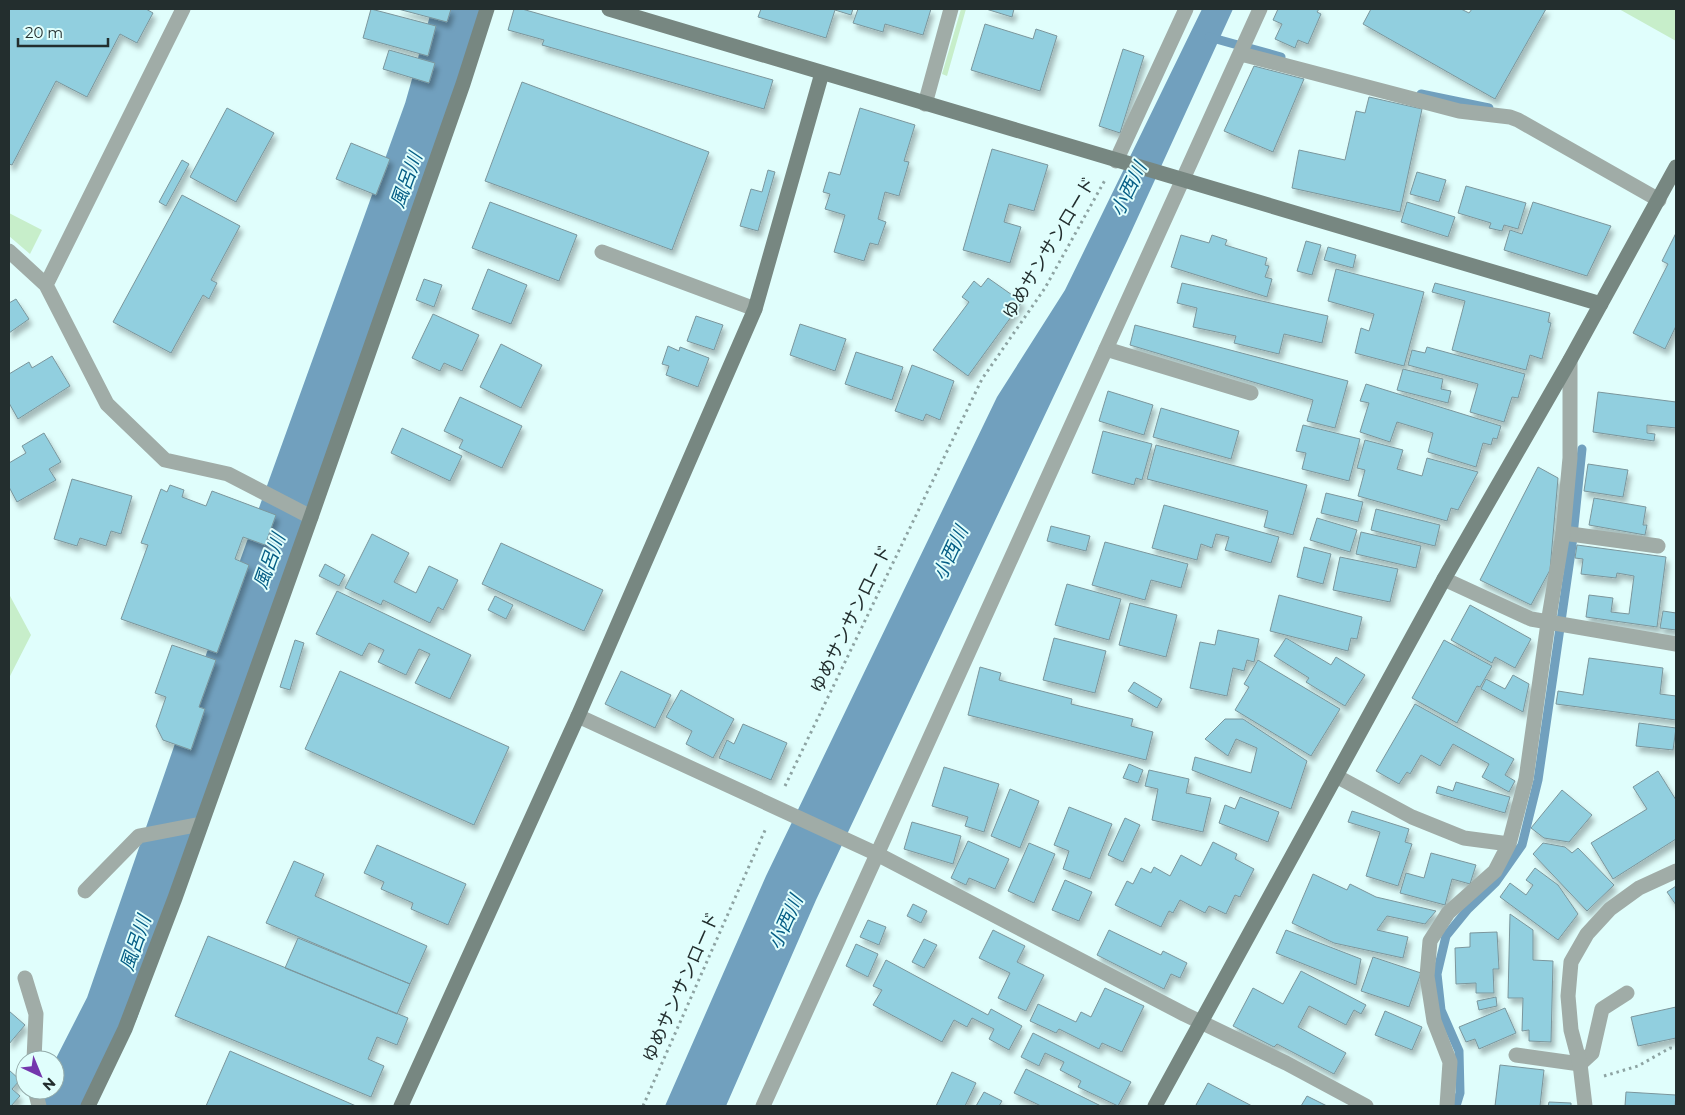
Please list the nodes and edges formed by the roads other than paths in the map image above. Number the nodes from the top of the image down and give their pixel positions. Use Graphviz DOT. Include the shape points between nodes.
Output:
graph roads {
  1 [pos="183,9"];
  2 [pos="487,9"];
  3 [pos="609,9"];
  4 [pos="951,9"];
  5 [pos="1186,9"];
  6 [pos="1260,9"];
  7 [pos="1240,54"];
  8 [pos="822,73"];
  9 [pos="925,104"];
  10 [pos="1119,162"];
  11 [pos="1676,167"];
  12 [pos="1178,178"];
  13 [pos="1659,200"];
  14 [pos="9,252"];
  15 [pos="602,252"];
  16 [pos="46,284"];
  17 [pos="1601,304"];
  18 [pos="755,309"];
  19 [pos="1106,349"];
  20 [pos="1570,360"];
  21 [pos="1251,393"];
  22 [pos="311,517"];
  23 [pos="1563,533"];
  24 [pos="1658,546"];
  25 [pos="1444,579"];
  26 [pos="1548,623"];
  27 [pos="1676,644"];
  28 [pos="578,716"];
  29 [pos="1336,776"];
  30 [pos="201,824"];
  31 [pos="1509,844"];
  32 [pos="877,854"];
  33 [pos="1676,871"];
  34 [pos="85,891"];
  35 [pos="25,978"];
  36 [pos="1627,992"];
  37 [pos="1202,1023"];
  38 [pos="34,1050"];
  39 [pos="1516,1056"];
  40 [pos="1580,1064"];
  41 [pos="88,1106"];
  42 [pos="401,1106"];
  43 [pos="763,1106"];
  44 [pos="1155,1106"];
  45 [pos="1366,1106"];
  46 [pos="1447,1106"];
  47 [pos="1585,1106"];
  1 -- 16 [label="street"];
  2 -- 22 [label="street"];
  3 -- 8 [label="street"];
  4 -- 9 [label="street"];
  5 -- 10 [label="street"];
  6 -- 7 [label="street"];
  7 -- 12 [label="street"];
  7 -- 13 [label="street" via="1459,112 1513,114 1518,120"];
  8 -- 9 [label="street"];
  8 -- 18 [label="street"];
  9 -- 10 [label="street"];
  10 -- 12 [label="street"];
  11 -- 13 [label="street"];
  12 -- 17 [label="street"];
  12 -- 19 [label="street"];
  13 -- 17 [label="street"];
  14 -- 16 [label="street"];
  15 -- 18 [label="street"];
  16 -- 22 [label="street" via="107,404 165,460 228,474"];
  17 -- 20 [label="street"];
  18 -- 28 [label="street"];
  19 -- 21 [label="street"];
  19 -- 32 [label="street"];
  20 -- 23 [label="street" via="1570,458"];
  20 -- 25 [label="street"];
  22 -- 30 [label="street"];
  23 -- 24 [label="street"];
  23 -- 26 [label="street"];
  25 -- 26 [label="street" via="1531,619"];
  25 -- 29 [label="street"];
  26 -- 27 [label="street"];
  26 -- 31 [label="street" via="1526,779"];
  28 -- 32 [label="street"];
  28 -- 42 [label="street"];
  29 -- 31 [label="street" via="1412,817 1464,838"];
  29 -- 37 [label="street"];
  30 -- 34 [label="street" via="138,836"];
  30 -- 41 [label="street" via="125,1029"];
  31 -- 46 [label="street" via="1495,871 1448,913 1430,941 1427,976 1434,1021 1450,1062"];
  32 -- 37 [label="street"];
  32 -- 43 [label="street"];
  33 -- 40 [label="street" via="1639,888 1610,909 1587,934 1571,962 1568,996 1571,1030"];
  35 -- 38 [label="street" via="36,1014"];
  36 -- 40 [label="street" via="1602,1009 1592,1053"];
  37 -- 44 [label="street"];
  37 -- 45 [label="street"];
  39 -- 40 [label="street"];
  40 -- 47 [label="street"];
}
